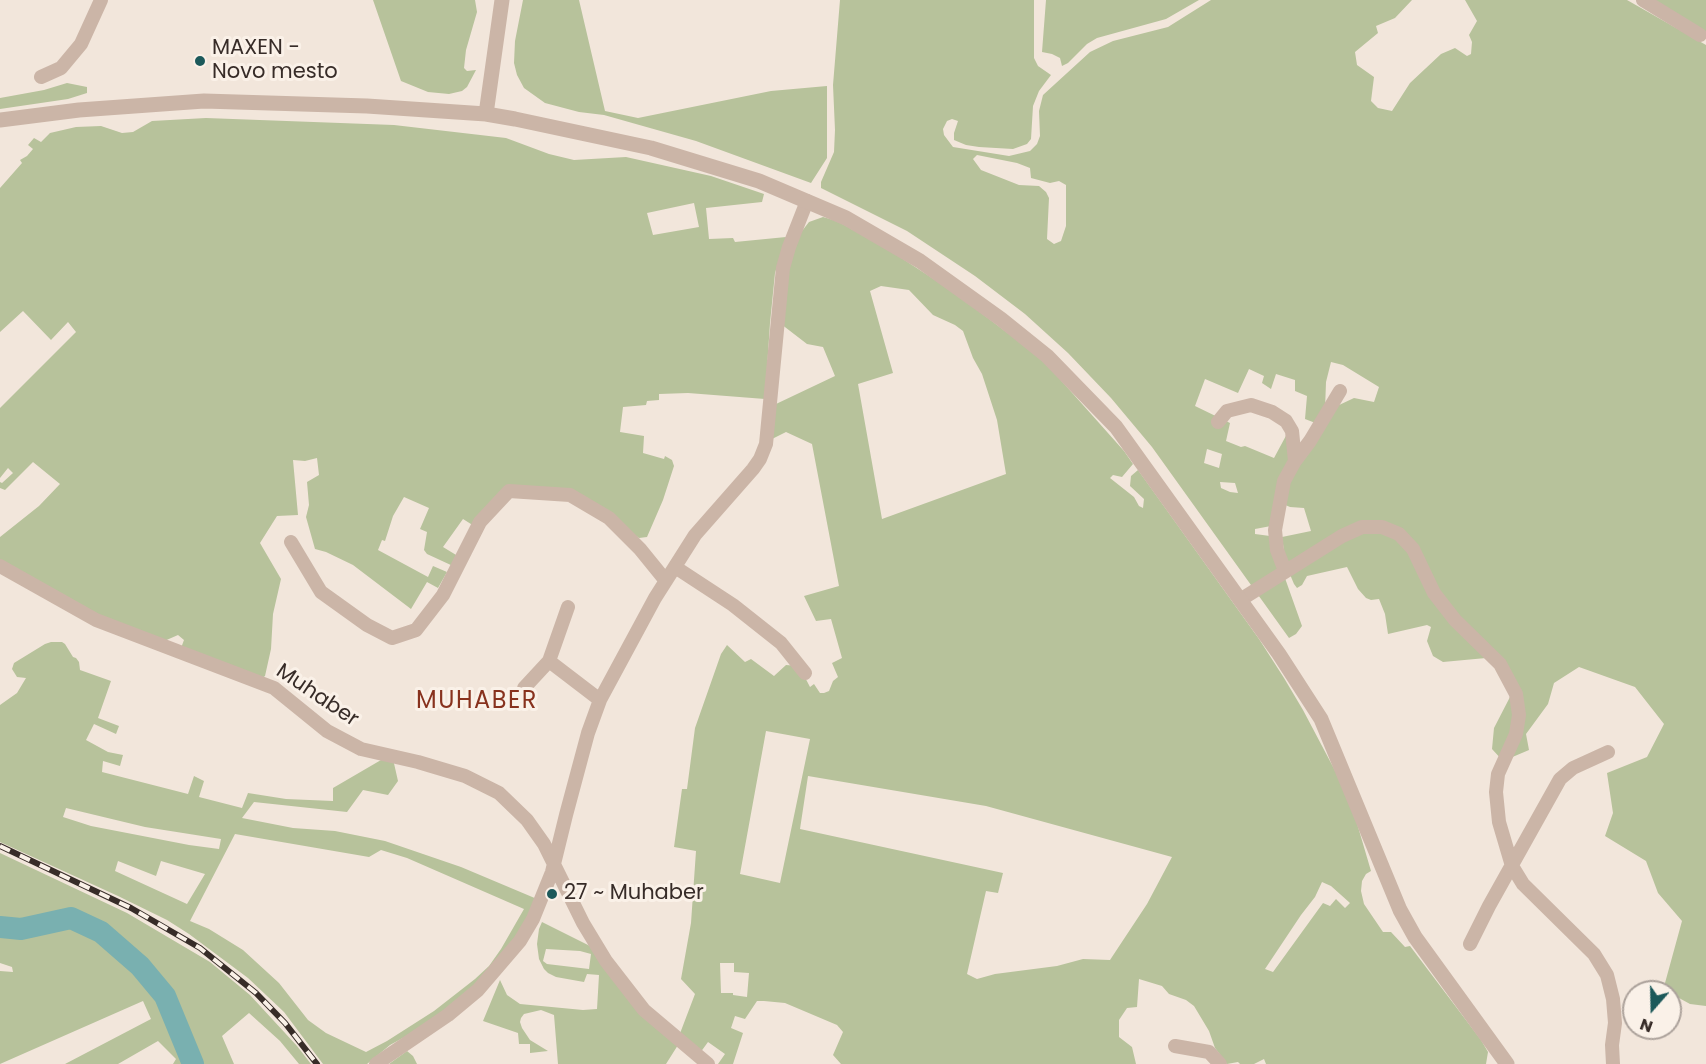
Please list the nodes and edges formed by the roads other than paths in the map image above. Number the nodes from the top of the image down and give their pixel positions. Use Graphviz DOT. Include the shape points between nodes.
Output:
graph roads {
  1 [pos="101,0"];
  2 [pos="502,0"];
  3 [pos="1643,0"];
  4 [pos="1700,35"];
  5 [pos="41,77"];
  6 [pos="486,114"];
  7 [pos="0,120"];
  8 [pos="807,201"];
  9 [pos="1340,391"];
  10 [pos="1218,422"];
  11 [pos="1295,460"];
  12 [pos="291,542"];
  13 [pos="0,566"];
  14 [pos="675,567"];
  15 [pos="1285,571"];
  16 [pos="666,581"];
  17 [pos="1240,600"];
  18 [pos="568,607"];
  19 [pos="549,661"];
  20 [pos="805,673"];
  21 [pos="524,688"];
  22 [pos="600,700"];
  23 [pos="1608,752"];
  24 [pos="1512,866"];
  25 [pos="554,867"];
  26 [pos="1470,944"];
  27 [pos="1175,1046"];
  28 [pos="1501,1061"];
  29 [pos="376,1064"];
  30 [pos="708,1064"];
  31 [pos="1220,1064"];
  32 [pos="1613,1064"];
  1 -- 5 [label="street" via="81,44 61,68"];
  2 -- 6 [label="street"];
  3 -- 4 [label="street"];
  6 -- 7 [label="street" via="204,101"];
  6 -- 8 [label="street" via="651,148 759,181"];
  8 -- 14 [label="street" via="783,268 766,444 753,469 695,535"];
  8 -- 17 [label="street" via="846,218 920,261 1047,356 1116,427"];
  9 -- 11 [label="street"];
  10 -- 11 [label="street" via="1227,411 1251,405 1272,412 1292,431"];
  11 -- 15 [label="street" via="1284,481 1275,530"];
  12 -- 16 [label="street" via="321,592 392,638 416,630 443,595 480,522 509,491 570,495 609,518"];
  13 -- 25 [label="street, Muhaber" via="96,620 274,688 327,731 361,749 465,776 499,793 527,820"];
  14 -- 16 [label="street"];
  14 -- 20 [label="street" via="781,643"];
  15 -- 17 [label="street"];
  15 -- 24 [label="street" via="1362,527 1382,527 1399,534 1413,549 1434,592 1455,620 1500,664 1516,694 1516,734 1498,774 1496,792 1499,822"];
  16 -- 22 [label="street"];
  17 -- 28 [label="street" via="1321,719 1400,910 1415,937"];
  18 -- 19 [label="street"];
  19 -- 21 [label="street"];
  19 -- 22 [label="street"];
  22 -- 25 [label="street"];
  23 -- 24 [label="street" via="1560,779"];
  24 -- 26 [label="street"];
  24 -- 32 [label="street" via="1522,884 1594,954 1607,975 1616,1023"];
  25 -- 29 [label="street" via="520,941 478,990"];
  25 -- 30 [label="street, Muhaber" via="606,961 644,1010"];
  27 -- 31 [label="street" via="1209,1052"];
}
